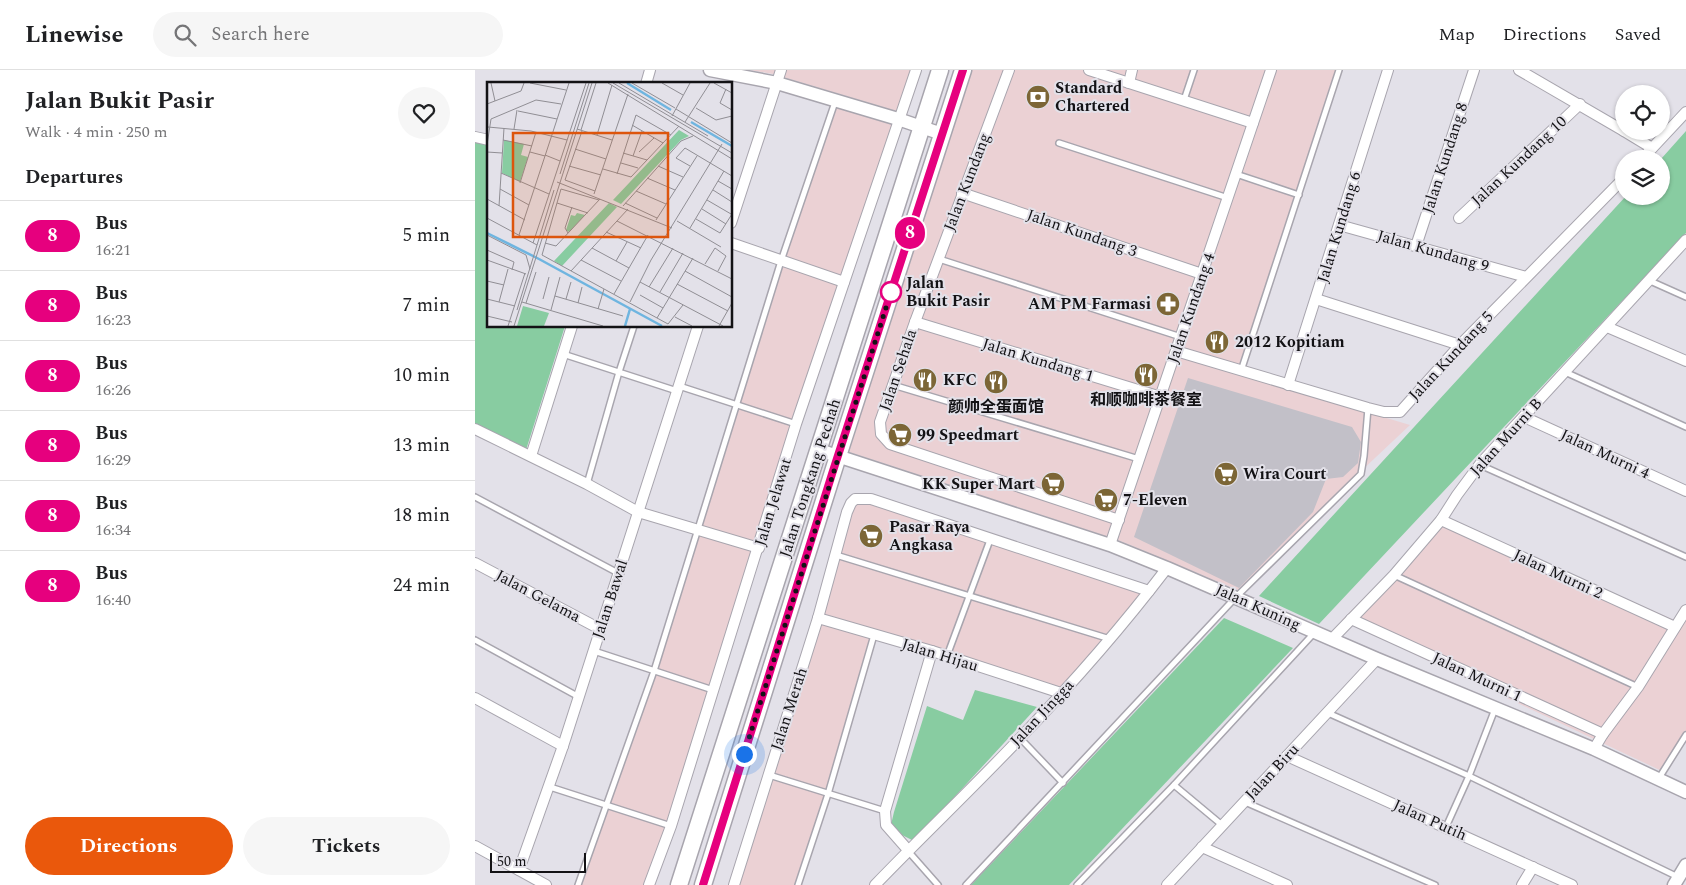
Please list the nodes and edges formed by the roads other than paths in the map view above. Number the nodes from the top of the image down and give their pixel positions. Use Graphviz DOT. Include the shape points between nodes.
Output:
graph roads {
  1 [pos="710,70"];
  2 [pos="781,70"];
  3 [pos="916,70"];
  4 [pos="940,70"];
  5 [pos="963,70"];
  6 [pos="1009,70"];
  7 [pos="1089,70"];
  8 [pos="1132,70"];
  9 [pos="1194,70"];
  10 [pos="1271,70"];
  11 [pos="1339,70"];
  12 [pos="1388,70"];
  13 [pos="1474,70"];
  14 [pos="1519,70"];
  15 [pos="777,83"];
  16 [pos="1129,83"];
  17 [pos="836,100"];
  18 [pos="1184,101"];
  19 [pos="1580,104"];
  20 [pos="1686,112"];
  21 [pos="898,119"];
  22 [pos="1253,123"];
  23 [pos="1615,125"];
  24 [pos="922,127"];
  25 [pos="942,134"];
  26 [pos="1639,140"];
  27 [pos="1059,143"];
  28 [pos="1652,148"];
  29 [pos="1237,174"];
  30 [pos="1615,187"];
  31 [pos="962,192"];
  32 [pos="1299,195"];
  33 [pos="1228,198"];
  34 [pos="733,217"];
  35 [pos="1459,218"];
  36 [pos="1339,225"];
  37 [pos="1686,240"];
  38 [pos="733,244"];
  39 [pos="1416,246"];
  40 [pos="938,259"];
  41 [pos="781,260"];
  42 [pos="1203,274"];
  43 [pos="1526,277"];
  44 [pos="1648,280"];
  45 [pos="844,282"];
  46 [pos="1686,297"];
  47 [pos="1317,299"];
  48 [pos="915,322"];
  49 [pos="1607,327"];
  50 [pos="570,328"];
  51 [pos="633,328"];
  52 [pos="697,328"];
  53 [pos="1181,337"];
  54 [pos="1460,345"];
  55 [pos="1176,351"];
  56 [pos="563,354"];
  57 [pos="1686,360"];
  58 [pos="1241,371"];
  59 [pos="619,372"];
  60 [pos="1564,372"];
  61 [pos="1288,384"];
  62 [pos="893,385"];
  63 [pos="678,389"];
  64 [pos="1161,397"];
  65 [pos="737,406"];
  66 [pos="1368,408"];
  67 [pos="1524,417"];
  68 [pos="796,424"];
  69 [pos="1686,427"];
  70 [pos="475,429"];
  71 [pos="819,450"];
  72 [pos="531,456"];
  73 [pos="838,456"];
  74 [pos="1139,460"];
  75 [pos="1480,464"];
  76 [pos="587,484"];
  77 [pos="1686,491"];
  78 [pos="475,497"];
  79 [pos="638,512"];
  80 [pos="1119,520"];
  81 [pos="1441,520"];
  82 [pos="699,530"];
  83 [pos="990,540"];
  84 [pos="1111,546"];
  85 [pos="759,548"];
  86 [pos="835,556"];
  87 [pos="1686,557"];
  88 [pos="475,563"];
  89 [pos="1167,568"];
  90 [pos="619,573"];
  91 [pos="1394,575"];
  92 [pos="1149,591"];
  93 [pos="970,596"];
  94 [pos="1236,597"];
  95 [pos="1686,612"];
  96 [pos="818,618"];
  97 [pos="1351,619"];
  98 [pos="1675,627"];
  99 [pos="600,630"];
  100 [pos="1315,632"];
  101 [pos="875,635"];
  102 [pos="1111,639"];
  103 [pos="1332,639"];
  104 [pos="475,640"];
  105 [pos="593,651"];
  106 [pos="932,651"];
  107 [pos="947,656"];
  108 [pos="1377,659"];
  109 [pos="654,671"];
  110 [pos="1638,687"];
  111 [pos="713,690"];
  112 [pos="1061,693"];
  113 [pos="579,697"];
  114 [pos="475,698"];
  115 [pos="1495,708"];
  116 [pos="1327,712"];
  117 [pos="1603,734"];
  118 [pos="1686,735"];
  119 [pos="1020,738"];
  120 [pos="563,746"];
  121 [pos="1594,749"];
  122 [pos="1287,756"];
  123 [pos="768,775"];
  124 [pos="1469,776"];
  125 [pos="1659,778"];
  126 [pos="1063,782"];
  127 [pos="1174,785"];
  128 [pos="549,787"];
  129 [pos="1686,792"];
  130 [pos="828,794"];
  131 [pos="1245,802"];
  132 [pos="607,806"];
  133 [pos="885,811"];
  134 [pos="671,826"];
  135 [pos="1222,826"];
  136 [pos="1446,827"];
  137 [pos="475,846"];
  138 [pos="1202,847"];
  139 [pos="908,850"];
  140 [pos="1686,865"];
  141 [pos="1533,867"];
  142 [pos="519,870"];
  143 [pos="1676,881"];
  144 [pos="546,885"];
  145 [pos="578,885"];
  146 [pos="649,885"];
  147 [pos="679,885"];
  148 [pos="703,885"];
  149 [pos="734,885"];
  150 [pos="798,885"];
  151 [pos="875,885"];
  152 [pos="938,885"];
  153 [pos="966,885"];
  154 [pos="1077,885"];
  155 [pos="1167,885"];
  156 [pos="1287,885"];
  157 [pos="1435,885"];
  158 [pos="1523,885"];
  159 [pos="1572,885"];
  1 -- 15 [label="street"];
  2 -- 15 [label="street"];
  3 -- 21 [label="street, Jalan Jelawat"];
  4 -- 24 [label="main road, Jalan Tongkang Pechah"];
  5 -- 25 [label="main road, Jalan Tongkang Pechah"];
  6 -- 31 [label="street, Jalan Kundang"];
  7 -- 16 [label="street"];
  8 -- 16 [label="street"];
  9 -- 18 [label="lane"];
  10 -- 22 [label="street, Jalan Kundang 4"];
  11 -- 32 [label="lane"];
  12 -- 36 [label="street, Jalan Kundang 6"];
  13 -- 39 [label="street, Jalan Kundang 8"];
  14 -- 19 [label="street"];
  15 -- 17 [label="street"];
  15 -- 34 [label="street"];
  16 -- 18 [label="street"];
  17 -- 21 [label="street"];
  17 -- 41 [label="lane"];
  18 -- 22 [label="street"];
  19 -- 23 [label="street"];
  19 -- 35 [label="street, Jalan Kundang 10"];
  20 -- 28 [label="street"];
  21 -- 24 [label="street"];
  21 -- 45 [label="street, Jalan Jelawat"];
  22 -- 29 [label="street, Jalan Kundang 4"];
  24 -- 25 [label="street"];
  24 -- 71 [label="main road, Jalan Tongkang Pechah"];
  25 -- 73 [label="main road, Jalan Tongkang Pechah"];
  26 -- 28 [label="street"];
  27 -- 33 [label="lane"];
  29 -- 32 [label="lane"];
  29 -- 33 [label="street, Jalan Kundang 4"];
  30 -- 43 [label="street, Jalan Kundang 5"];
  31 -- 40 [label="street, Jalan Kundang"];
  31 -- 42 [label="street, Jalan Kundang 3"];
  32 -- 58 [label="lane"];
  33 -- 42 [label="street, Jalan Kundang 4"];
  36 -- 39 [label="street, Jalan Kundang 9"];
  36 -- 47 [label="street, Jalan Kundang 6"];
  37 -- 44 [label="street, Jalan Murni B"];
  38 -- 41 [label="street"];
  39 -- 43 [label="street, Jalan Kundang 9"];
  40 -- 48 [label="street, Jalan Kundang"];
  40 -- 53 [label="lane"];
  41 -- 45 [label="street"];
  41 -- 65 [label="lane"];
  42 -- 53 [label="street, Jalan Kundang 4"];
  43 -- 54 [label="street, Jalan Kundang 5"];
  44 -- 46 [label="lane"];
  44 -- 49 [label="street, Jalan Murni B"];
  45 -- 68 [label="street, Jalan Jelawat"];
  47 -- 54 [label="street"];
  47 -- 61 [label="street, Jalan Kundang 6"];
  48 -- 62 [label="street, Jalan Sehala"];
  48 -- 64 [label="street, Jalan Kundang 1"];
  49 -- 57 [label="street"];
  49 -- 60 [label="street, Jalan Murni B"];
  50 -- 56 [label="street"];
  51 -- 59 [label="lane"];
  52 -- 63 [label="street, Jalan Bawal"];
  53 -- 55 [label="street, Jalan Kundang 4"];
  54 -- 66 [label="street, Jalan Kundang 5" via="1400,412"];
  55 -- 58 [label="street, Jalan Kundang 5"];
  55 -- 64 [label="street, Jalan Kundang 4"];
  56 -- 59 [label="lane"];
  56 -- 72 [label="street"];
  58 -- 61 [label="street, Jalan Kundang 5"];
  59 -- 63 [label="lane"];
  59 -- 76 [label="lane"];
  60 -- 67 [label="street, Jalan Murni B"];
  60 -- 69 [label="lane"];
  61 -- 66 [label="street, Jalan Kundang 5"];
  62 -- 74 [label="lane"];
  62 -- 80 [label="street, Jalan Sehala" via="881,422 881,434 890,444"];
  63 -- 65 [label="lane"];
  63 -- 79 [label="street, Jalan Bawal"];
  64 -- 74 [label="street, Jalan Kundang 4"];
  65 -- 68 [label="lane"];
  65 -- 82 [label="lane"];
  66 -- 94 [label="lane" via="1361,474"];
  67 -- 75 [label="street, Jalan Murni B"];
  67 -- 77 [label="street, Jalan Murni 4"];
  68 -- 85 [label="street, Jalan Jelawat"];
  70 -- 72 [label="street"];
  71 -- 73 [label="street, Jalan Kuning"];
  71 -- 147 [label="main road, Jalan Tongkang Pechah"];
  72 -- 76 [label="street"];
  73 -- 84 [label="street, Jalan Kuning"];
  73 -- 148 [label="main road, Jalan Tongkang Pechah"];
  74 -- 80 [label="street, Jalan Kundang 4"];
  75 -- 81 [label="street, Jalan Murni B"];
  75 -- 87 [label="lane"];
  76 -- 79 [label="street"];
  78 -- 90 [label="lane"];
  79 -- 82 [label="street"];
  79 -- 90 [label="street, Jalan Bawal"];
  80 -- 84 [label="street, Jalan Kundang 4"];
  81 -- 91 [label="street, Jalan Murni B"];
  81 -- 98 [label="street, Jalan Murni 2"];
  82 -- 85 [label="street"];
  82 -- 109 [label="lane"];
  83 -- 86 [label="street, Jalan Merah" via="861,498 851,503"];
  83 -- 92 [label="street, Jalan Merah"];
  83 -- 93 [label="lane"];
  84 -- 89 [label="street, Jalan Kuning"];
  85 -- 111 [label="street, Jalan Jelawat"];
  86 -- 93 [label="lane"];
  86 -- 96 [label="street, Jalan Merah"];
  88 -- 99 [label="street, Jalan Gelama"];
  89 -- 92 [label="street, Jalan Jingga"];
  89 -- 94 [label="street, Jalan Kuning"];
  90 -- 99 [label="street, Jalan Bawal"];
  91 -- 97 [label="street, Jalan Murni B"];
  91 -- 110 [label="lane"];
  92 -- 102 [label="street, Jalan Jingga"];
  93 -- 102 [label="lane"];
  93 -- 107 [label="lane"];
  94 -- 100 [label="street, Jalan Kuning"];
  94 -- 126 [label="lane"];
  95 -- 98 [label="street"];
  96 -- 101 [label="street, Jalan Hijau"];
  96 -- 123 [label="street, Jalan Merah"];
  97 -- 103 [label="street, Jalan Murni B"];
  97 -- 117 [label="street, Jalan Murni 1"];
  98 -- 110 [label="street"];
  99 -- 105 [label="street, Jalan Bawal"];
  100 -- 103 [label="street, Jalan Kuning"];
  100 -- 127 [label="lane"];
  101 -- 106 [label="street, Jalan Hijau"];
  101 -- 130 [label="lane"];
  102 -- 112 [label="street, Jalan Jingga"];
  103 -- 108 [label="street, Jalan Kuning"];
  104 -- 113 [label="lane"];
  105 -- 109 [label="lane"];
  105 -- 113 [label="street, Jalan Bawal"];
  106 -- 107 [label="street, Jalan Hijau"];
  106 -- 133 [label="street"];
  107 -- 112 [label="street, Jalan Hijau"];
  108 -- 115 [label="street, Jalan Kuning"];
  108 -- 116 [label="street, Jalan Biru"];
  109 -- 111 [label="lane"];
  109 -- 132 [label="lane"];
  110 -- 117 [label="street"];
  111 -- 134 [label="street, Jalan Jelawat"];
  112 -- 119 [label="street, Jalan Jingga"];
  113 -- 120 [label="street, Jalan Bawal"];
  114 -- 120 [label="street"];
  115 -- 121 [label="street, Jalan Kuning"];
  115 -- 124 [label="lane"];
  116 -- 122 [label="street, Jalan Biru"];
  116 -- 124 [label="lane"];
  117 -- 121 [label="street"];
  118 -- 125 [label="lane"];
  119 -- 126 [label="lane"];
  119 -- 139 [label="street, Jalan Jingga"];
  120 -- 128 [label="street, Jalan Bawal"];
  121 -- 125 [label="street, Jalan Kuning"];
  122 -- 131 [label="street, Jalan Biru"];
  122 -- 136 [label="street, Jalan Putih"];
  123 -- 130 [label="lane"];
  123 -- 149 [label="street, Jalan Merah"];
  124 -- 136 [label="lane"];
  124 -- 143 [label="lane"];
  125 -- 129 [label="street, Jalan Kuning"];
  126 -- 153 [label="lane"];
  127 -- 135 [label="lane"];
  127 -- 154 [label="lane"];
  128 -- 132 [label="lane"];
  128 -- 142 [label="street, Jalan Bawal"];
  130 -- 133 [label="lane"];
  130 -- 150 [label="lane"];
  131 -- 135 [label="street, Jalan Biru"];
  131 -- 157 [label="lane"];
  132 -- 134 [label="lane"];
  132 -- 145 [label="lane"];
  133 -- 139 [label="street" via="887,826"];
  134 -- 146 [label="street, Jalan Jelawat"];
  135 -- 138 [label="street, Jalan Biru"];
  136 -- 141 [label="street, Jalan Putih"];
  137 -- 142 [label="street"];
  138 -- 155 [label="street, Jalan Biru"];
  138 -- 156 [label="street"];
  139 -- 151 [label="street, Jalan Jingga"];
  139 -- 152 [label="lane"];
  140 -- 143 [label="street"];
  141 -- 158 [label="street"];
  141 -- 159 [label="street, Jalan Putih"];
  142 -- 144 [label="street"];
}
